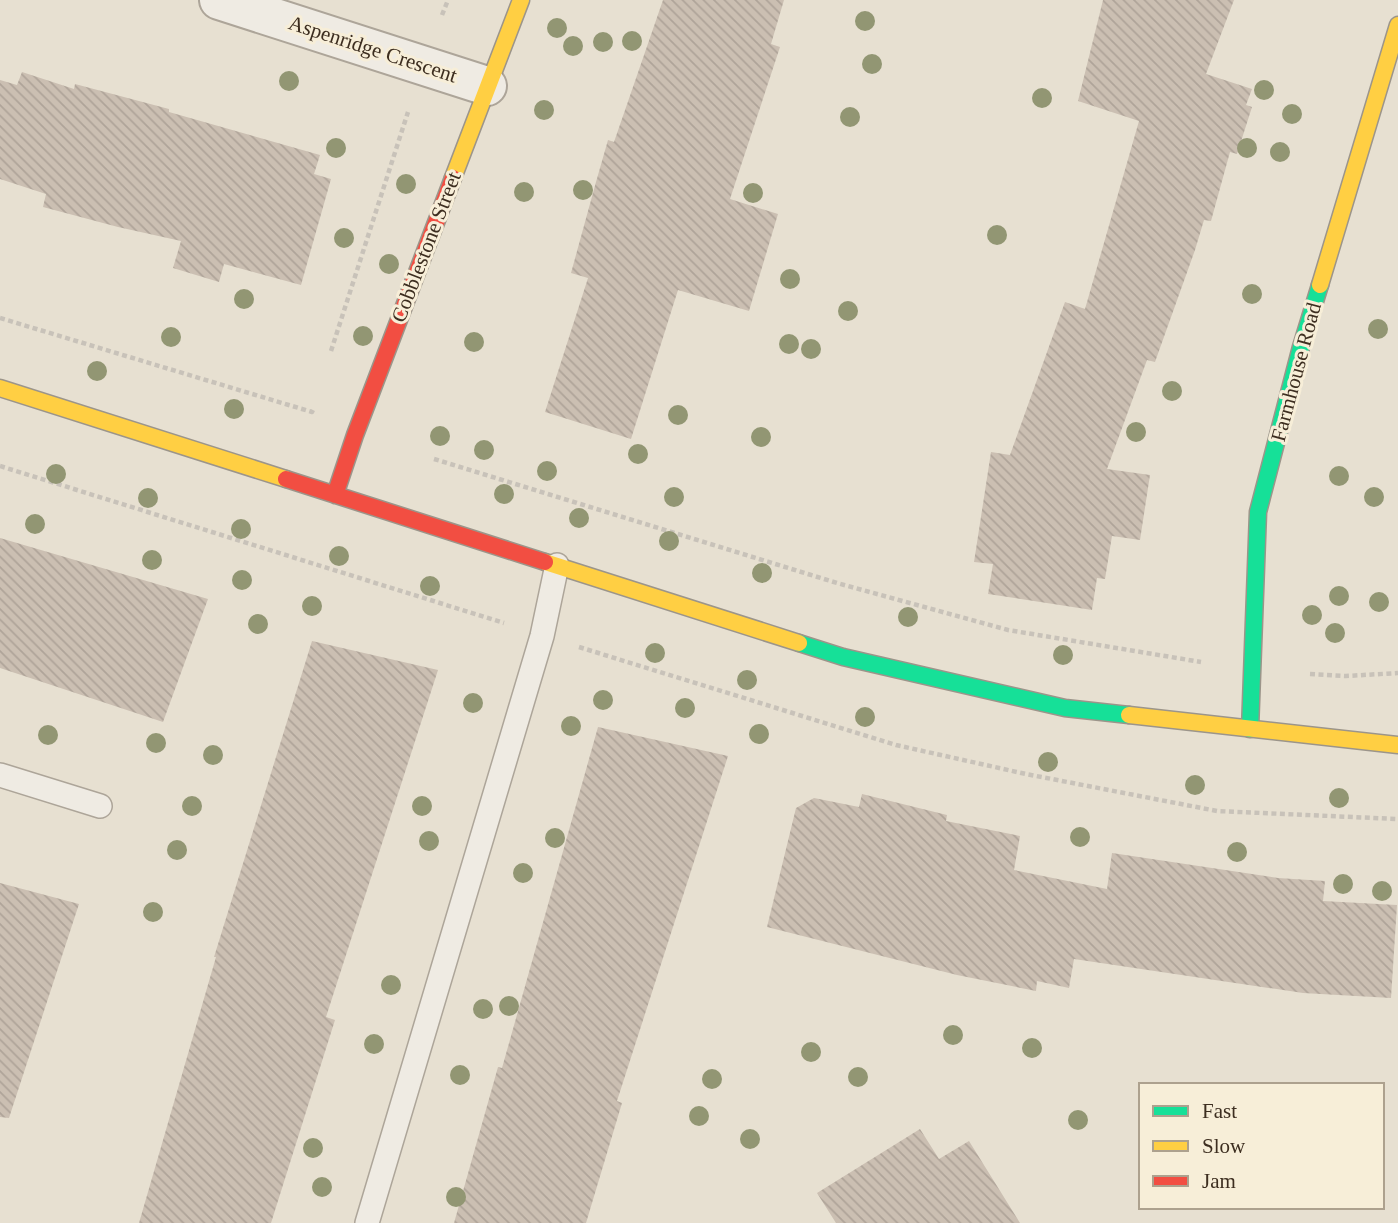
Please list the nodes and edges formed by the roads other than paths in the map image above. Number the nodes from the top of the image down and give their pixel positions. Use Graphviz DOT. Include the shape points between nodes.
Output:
graph roads {
  1 [pos="219,0"];
  2 [pos="521,0"];
  3 [pos="1398,25"];
  4 [pos="487,86"];
  5 [pos="0,388"];
  6 [pos="335,495"];
  7 [pos="557,565"];
  8 [pos="1251,729"];
  9 [pos="1398,745"];
  10 [pos="0,775"];
  11 [pos="100,806"];
  12 [pos="367,1223"];
  1 -- 4 [label="street, Aspenridge Crescent"];
  2 -- 4 [label="street, Cobblestone Street"];
  3 -- 8 [label="street, Farmhouse Road" via="1301,347 1258,512"];
  4 -- 6 [label="street, Cobblestone Street"];
  5 -- 6 [label="street"];
  6 -- 7 [label="street"];
  7 -- 8 [label="street" via="843,657 1065,708"];
  7 -- 12 [label="lane" via="542,636"];
  8 -- 9 [label="street"];
  10 -- 11 [label="lane"];
}
